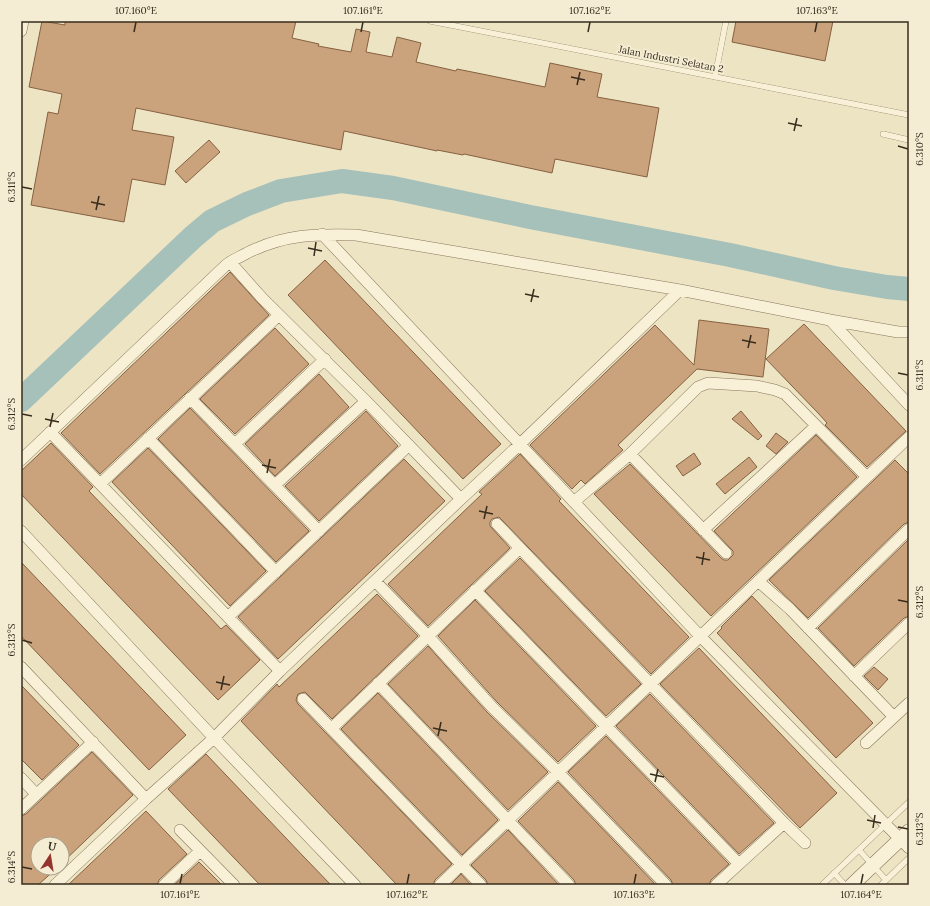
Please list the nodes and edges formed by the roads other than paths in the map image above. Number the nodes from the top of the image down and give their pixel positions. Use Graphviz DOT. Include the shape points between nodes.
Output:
graph roads {
  1 [pos="23,21"];
  2 [pos="430,21"];
  3 [pos="726,21"];
  4 [pos="21,31"];
  5 [pos="715,77"];
  6 [pos="909,115"];
  7 [pos="883,134"];
  8 [pos="909,140"];
  9 [pos="322,234"];
  10 [pos="230,262"];
  11 [pos="680,290"];
  12 [pos="279,315"];
  13 [pos="830,320"];
  14 [pos="909,332"];
  15 [pos="325,360"];
  16 [pos="190,398"];
  17 [pos="366,401"];
  18 [pos="909,405"];
  19 [pos="816,426"];
  20 [pos="50,432"];
  21 [pos="909,437"];
  22 [pos="148,438"];
  23 [pos="235,444"];
  24 [pos="519,445"];
  25 [pos="408,446"];
  26 [pos="630,454"];
  27 [pos="21,460"];
  28 [pos="867,477"];
  29 [pos="100,484"];
  30 [pos="275,485"];
  31 [pos="461,499"];
  32 [pos="574,501"];
  33 [pos="497,524"];
  34 [pos="909,529"];
  35 [pos="703,530"];
  36 [pos="319,531"];
  37 [pos="21,532"];
  38 [pos="520,548"];
  39 [pos="726,552"];
  40 [pos="276,572"];
  41 [pos="375,581"];
  42 [pos="758,581"];
  43 [pos="475,590"];
  44 [pos="228,617"];
  45 [pos="909,624"];
  46 [pos="808,628"];
  47 [pos="428,636"];
  48 [pos="700,636"];
  49 [pos="21,666"];
  50 [pos="280,671"];
  51 [pos="854,676"];
  52 [pos="378,683"];
  53 [pos="651,683"];
  54 [pos="303,699"];
  55 [pos="909,703"];
  56 [pos="894,717"];
  57 [pos="607,726"];
  58 [pos="332,728"];
  59 [pos="214,738"];
  60 [pos="93,742"];
  61 [pos="866,743"];
  62 [pos="558,772"];
  63 [pos="21,778"];
  64 [pos="36,794"];
  65 [pos="146,800"];
  66 [pos="909,803"];
  67 [pos="21,809"];
  68 [pos="508,820"];
  69 [pos="784,824"];
  70 [pos="886,824"];
  71 [pos="180,830"];
  72 [pos="906,839"];
  73 [pos="805,843"];
  74 [pos="859,850"];
  75 [pos="200,851"];
  76 [pos="909,858"];
  77 [pos="462,864"];
  78 [pos="738,864"];
  79 [pos="873,866"];
  80 [pos="834,873"];
  81 [pos="886,880"];
  82 [pos="55,885"];
  83 [pos="164,885"];
  84 [pos="234,885"];
  85 [pos="355,885"];
  86 [pos="440,885"];
  87 [pos="482,885"];
  88 [pos="569,885"];
  89 [pos="666,885"];
  90 [pos="716,885"];
  91 [pos="822,885"];
  92 [pos="845,885"];
  93 [pos="852,885"];
  94 [pos="881,885"];
  1 -- 4 [label="street"];
  2 -- 5 [label="lane, Jalan Industri Selatan 2"];
  3 -- 5 [label="lane"];
  5 -- 6 [label="lane, Jalan Industri Selatan 2"];
  7 -- 8 [label="lane"];
  9 -- 10 [label="street" via="280,240 256,248"];
  9 -- 11 [label="street" via="356,235"];
  9 -- 24 [label="street"];
  10 -- 12 [label="street"];
  10 -- 20 [label="street"];
  11 -- 13 [label="street"];
  11 -- 24 [label="street"];
  12 -- 15 [label="street"];
  12 -- 16 [label="street"];
  13 -- 14 [label="street"];
  13 -- 18 [label="street"];
  15 -- 17 [label="street"];
  15 -- 23 [label="street"];
  16 -- 22 [label="street"];
  16 -- 23 [label="street"];
  17 -- 25 [label="street"];
  17 -- 30 [label="street"];
  19 -- 26 [label="street" via="785,394 775,390 757,386 708,383 698,387"];
  19 -- 28 [label="street"];
  19 -- 35 [label="street"];
  20 -- 27 [label="street"];
  20 -- 29 [label="street"];
  21 -- 28 [label="street"];
  22 -- 29 [label="street"];
  22 -- 40 [label="street"];
  23 -- 30 [label="street"];
  24 -- 31 [label="street"];
  24 -- 32 [label="street"];
  25 -- 31 [label="street"];
  25 -- 36 [label="street"];
  26 -- 32 [label="street"];
  26 -- 35 [label="street"];
  28 -- 42 [label="street"];
  29 -- 44 [label="street"];
  30 -- 36 [label="street"];
  31 -- 41 [label="street"];
  32 -- 48 [label="street"];
  33 -- 38 [label="street"];
  34 -- 46 [label="street"];
  35 -- 39 [label="street"];
  36 -- 40 [label="street"];
  37 -- 59 [label="street"];
  38 -- 43 [label="street"];
  38 -- 53 [label="street"];
  40 -- 44 [label="street"];
  41 -- 47 [label="street"];
  41 -- 50 [label="street"];
  42 -- 46 [label="street"];
  42 -- 48 [label="street"];
  43 -- 47 [label="street"];
  43 -- 57 [label="street"];
  44 -- 50 [label="street"];
  45 -- 51 [label="street"];
  46 -- 51 [label="street"];
  47 -- 52 [label="street"];
  47 -- 62 [label="street" via="492,707"];
  48 -- 53 [label="street"];
  48 -- 70 [label="street"];
  49 -- 60 [label="street"];
  50 -- 59 [label="street"];
  51 -- 56 [label="street"];
  52 -- 58 [label="street"];
  52 -- 68 [label="street"];
  53 -- 57 [label="street"];
  53 -- 69 [label="street"];
  54 -- 58 [label="street"];
  55 -- 56 [label="street"];
  56 -- 61 [label="street"];
  57 -- 62 [label="street"];
  57 -- 78 [label="street"];
  58 -- 77 [label="street"];
  59 -- 65 [label="street"];
  59 -- 85 [label="street"];
  60 -- 64 [label="street"];
  60 -- 65 [label="street"];
  62 -- 68 [label="street"];
  62 -- 89 [label="street"];
  63 -- 64 [label="street"];
  64 -- 67 [label="street"];
  65 -- 82 [label="street"];
  66 -- 70 [label="lane"];
  68 -- 77 [label="street"];
  68 -- 88 [label="street"];
  69 -- 73 [label="street"];
  69 -- 78 [label="street"];
  70 -- 72 [label="street"];
  70 -- 74 [label="lane"];
  71 -- 75 [label="street"];
  72 -- 79 [label="street"];
  74 -- 79 [label="lane"];
  74 -- 80 [label="lane"];
  75 -- 83 [label="street"];
  75 -- 84 [label="street"];
  76 -- 81 [label="lane"];
  77 -- 86 [label="street"];
  77 -- 87 [label="street"];
  78 -- 90 [label="street"];
  79 -- 81 [label="lane"];
  79 -- 93 [label="street"];
  80 -- 91 [label="lane"];
  80 -- 92 [label="lane"];
  81 -- 94 [label="lane"];
}
